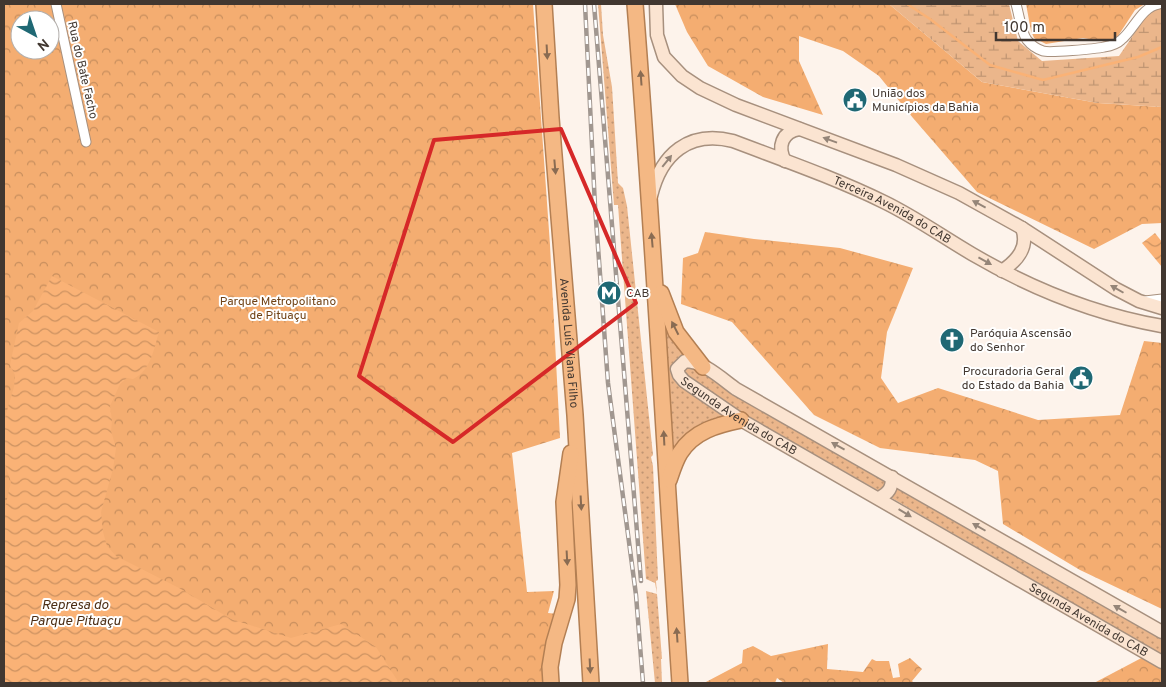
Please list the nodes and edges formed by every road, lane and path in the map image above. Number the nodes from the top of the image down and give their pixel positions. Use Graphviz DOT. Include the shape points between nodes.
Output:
graph roads {
  1 [pos="56,4"];
  2 [pos="544,4"];
  3 [pos="635,4"];
  4 [pos="643,4"];
  5 [pos="656,4"];
  6 [pos="1016,4"];
  7 [pos="1159,4"];
  8 [pos="638,46"];
  9 [pos="799,129"];
  10 [pos="86,142"];
  11 [pos="785,161"];
  12 [pos="649,205"];
  13 [pos="1022,228"];
  14 [pos="1002,270"];
  15 [pos="655,275"];
  16 [pos="1162,300"];
  17 [pos="1139,301"];
  18 [pos="1162,308"];
  19 [pos="1162,326"];
  20 [pos="703,367"];
  21 [pos="575,415"];
  22 [pos="742,420"];
  23 [pos="892,477"];
  24 [pos="667,485"];
  25 [pos="879,498"];
  26 [pos="1162,632"];
  27 [pos="1162,662"];
  28 [pos="552,683"];
  29 [pos="591,683"];
  30 [pos="680,683"];
  1 -- 10 [label="street, Rua do Bate Facho"];
  2 -- 21 [label="highway, Avenida Luís Viana Filho, one-way"];
  3 -- 8 [label="highway"];
  4 -- 8 [label="highway"];
  5 -- 9 [label="main road" via="657,35 664,56 682,76 736,106"];
  6 -- 7 [label="street" via="1026,39 1044,51 1116,44 1147,10"];
  12 -- 8 [label="highway, one-way"];
  9 -- 11 [label="main road" via="787,134 781,143"];
  13 -- 9 [label="main road, one-way" via="896,164"];
  12 -- 11 [label="main road, Terceira Avenida do CAB, one-way" via="654,183 665,162 691,141 723,138"];
  11 -- 14 [label="main road, Terceira Avenida do CAB, one-way" via="884,202"];
  15 -- 12 [label="highway, one-way"];
  13 -- 14 [label="main road" via="1025,243 1022,251"];
  17 -- 13 [label="main road, one-way"];
  14 -- 19 [label="main road, Terceira Avenida do CAB" via="1099,312"];
  20 -- 15 [label="highway, one-way" via="676,332"];
  24 -- 15 [label="highway, one-way"];
  16 -- 17 [label="street"];
  17 -- 18 [label="main road"];
  20 -- 22 [label="main road, Segunda Avenida do CAB" via="685,361 678,369 679,376"];
  23 -- 20 [label="main road, Segunda Avenida do CAB, one-way"];
  21 -- 28 [label="highway, one-way" via="564,502 568,592 554,643 550,667"];
  21 -- 29 [label="highway, Avenida Luís Viana Filho, one-way"];
  22 -- 24 [label="highway" via="716,426 690,442 679,454"];
  22 -- 25 [label="main road, Segunda Avenida do CAB"];
  23 -- 25 [label="main road" via="890,490"];
  26 -- 23 [label="main road, Segunda Avenida do CAB, one-way"];
  30 -- 24 [label="highway, one-way"];
  25 -- 27 [label="main road, Segunda Avenida do CAB, one-way"];
}
